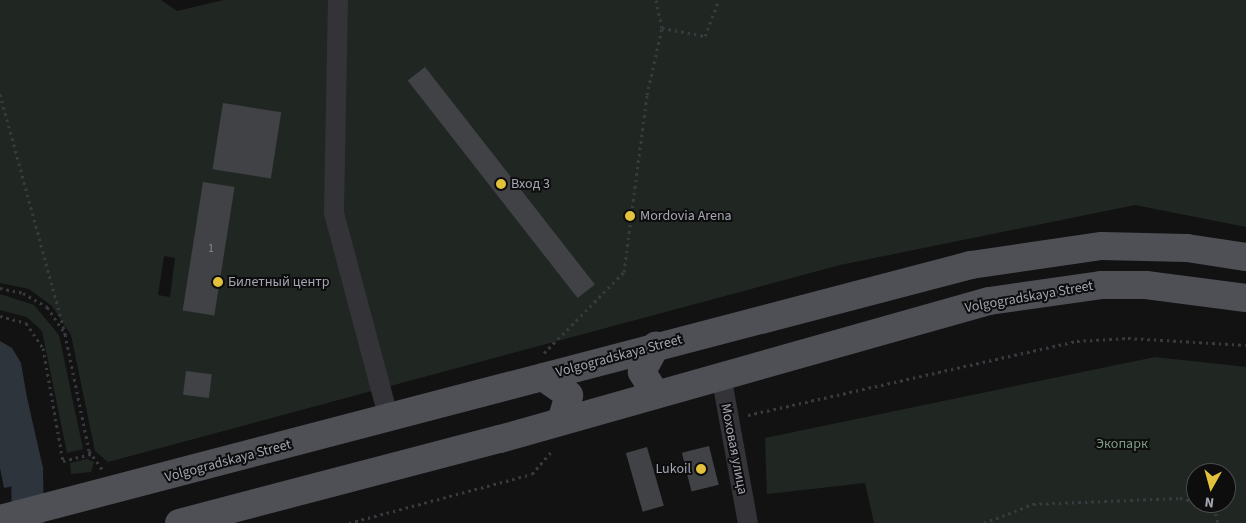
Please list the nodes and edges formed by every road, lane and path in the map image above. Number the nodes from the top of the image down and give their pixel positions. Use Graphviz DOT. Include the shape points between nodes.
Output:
graph roads {
  1 [pos="338,0"];
  2 [pos="656,0"];
  3 [pos="719,0"];
  4 [pos="662,28"];
  5 [pos="0,94"];
  6 [pos="1246,257"];
  7 [pos="0,288"];
  8 [pos="1246,298"];
  9 [pos="0,316"];
  10 [pos="65,334"];
  11 [pos="1246,345"];
  12 [pos="656,346"];
  13 [pos="543,366"];
  14 [pos="721,375"];
  15 [pos="655,393"];
  16 [pos="384,401"];
  17 [pos="726,409"];
  18 [pos="562,421"];
  19 [pos="558,448"];
  20 [pos="92,454"];
  21 [pos="105,485"];
  22 [pos="1186,500"];
  23 [pos="0,519"];
  24 [pos="179,523"];
  25 [pos="349,523"];
  26 [pos="748,523"];
  27 [pos="984,523"];
  1 -- 16 [label="street" via="334,213"];
  2 -- 4 [label="path"];
  3 -- 4 [label="path" via="705,36"];
  4 -- 13 [label="path" via="647,95 624,272"];
  5 -- 10 [label="path"];
  6 -- 12 [label="main road, Volgogradskaya Street" via="1146,246 1013,256 895,282"];
  7 -- 10 [label="path" via="23,293 47,307"];
  8 -- 14 [label="main road, Volgogradskaya Street" via="1146,285 1044,291 897,324"];
  9 -- 20 [label="path" via="26,323 43,348 63,461"];
  10 -- 20 [label="path"];
  11 -- 17 [label="path" via="1128,338 1077,341 743,416"];
  12 -- 13 [label="main road, Volgogradskaya Street"];
  12 -- 15 [label="main road" via="642,372"];
  13 -- 18 [label="main road" via="568,394"];
  13 -- 21 [label="main road, Volgogradskaya Street"];
  14 -- 15 [label="main road, Volgogradskaya Street"];
  14 -- 17 [label="street, Моховая улица"];
  15 -- 18 [label="main road, Volgogradskaya Street"];
  17 -- 26 [label="street, Моховая улица"];
  18 -- 24 [label="main road, Volgogradskaya Street"];
  19 -- 25 [label="path" via="549,451 532,474"];
  20 -- 21 [label="path"];
  21 -- 23 [label="main road, Volgogradskaya Street"];
  22 -- 27 [label="path" via="1033,504"];
}
